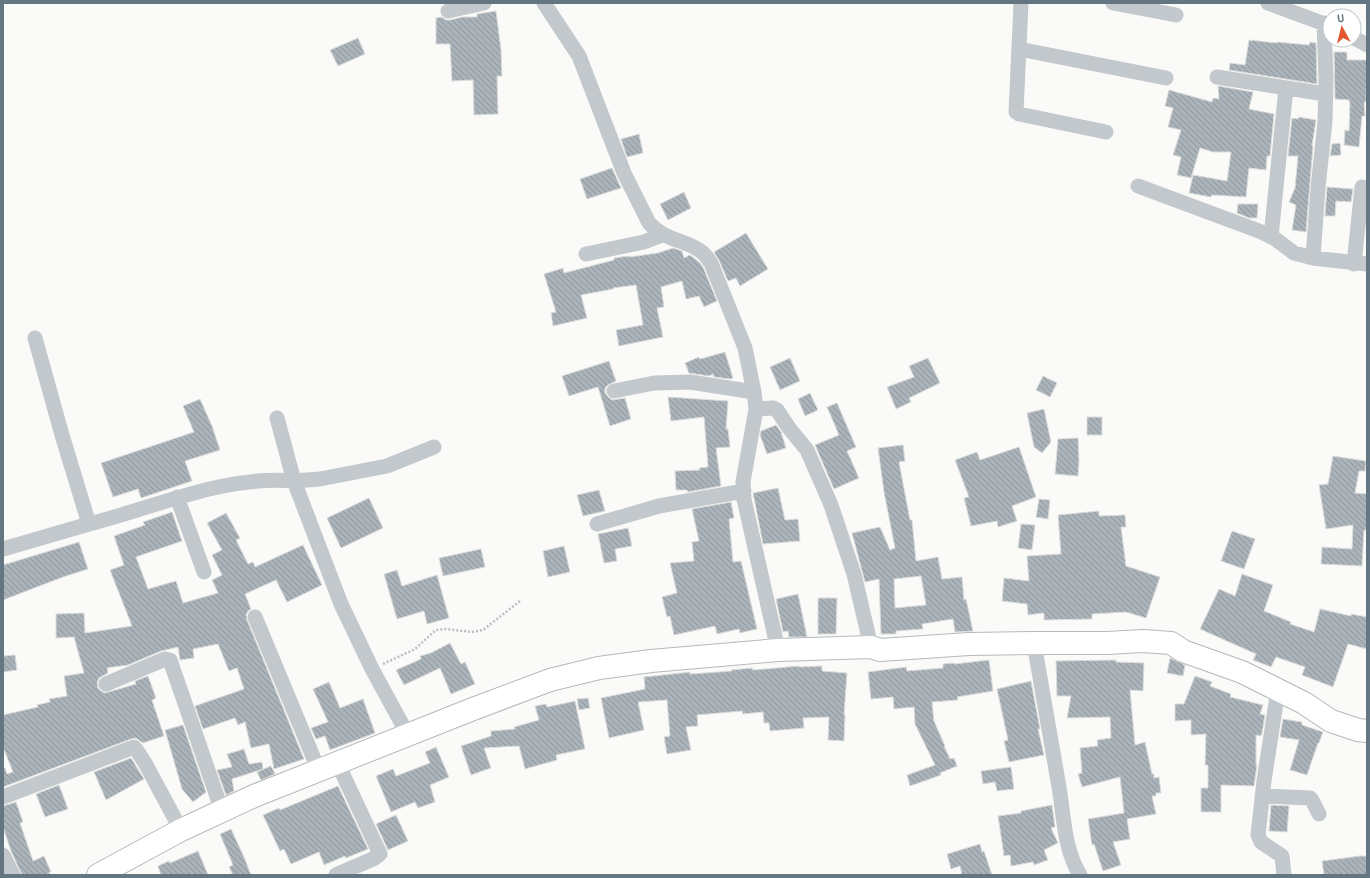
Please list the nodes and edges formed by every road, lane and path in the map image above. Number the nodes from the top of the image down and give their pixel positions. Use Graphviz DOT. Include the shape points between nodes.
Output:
graph roads {
  1 [pos="484,3"];
  2 [pos="544,3"];
  3 [pos="1021,3"];
  4 [pos="1113,3"];
  5 [pos="1268,3"];
  6 [pos="448,11"];
  7 [pos="1176,15"];
  8 [pos="1322,22"];
  9 [pos="1326,48"];
  10 [pos="1019,49"];
  11 [pos="1217,77"];
  12 [pos="1166,78"];
  13 [pos="1286,88"];
  14 [pos="1325,94"];
  15 [pos="1106,132"];
  16 [pos="1138,186"];
  17 [pos="1362,187"];
  18 [pos="662,235"];
  19 [pos="1271,237"];
  20 [pos="586,254"];
  21 [pos="1313,258"];
  22 [pos="1360,264"];
  23 [pos="35,338"];
  24 [pos="614,391"];
  25 [pos="754,392"];
  26 [pos="756,409"];
  27 [pos="277,418"];
  28 [pos="434,447"];
  29 [pos="294,481"];
  30 [pos="744,491"];
  31 [pos="177,497"];
  32 [pos="89,524"];
  33 [pos="597,524"];
  34 [pos="3,549"];
  35 [pos="204,572"];
  36 [pos="520,601"];
  37 [pos="255,617"];
  38 [pos="1034,643"];
  39 [pos="871,647"];
  40 [pos="778,650"];
  41 [pos="372,668"];
  42 [pos="106,684"];
  43 [pos="1278,690"];
  44 [pos="1367,731"];
  45 [pos="408,735"];
  46 [pos="328,767"];
  47 [pos="1262,796"];
  48 [pos="3,797"];
  49 [pos="222,811"];
  50 [pos="1319,814"];
  51 [pos="181,830"];
  52 [pos="3,855"];
  53 [pos="13,875"];
  54 [pos="98,875"];
  55 [pos="336,875"];
  56 [pos="1080,875"];
  57 [pos="1284,875"];
  1 -- 6 [label="street"];
  2 -- 18 [label="street" via="579,56 624,172 649,223"];
  3 -- 10 [label="street"];
  4 -- 7 [label="street"];
  5 -- 8 [label="street"];
  9 -- 14 [label="street"];
  10 -- 12 [label="street"];
  10 -- 15 [label="street" via="1016,112"];
  11 -- 13 [label="street"];
  13 -- 14 [label="street"];
  13 -- 19 [label="street"];
  14 -- 21 [label="street"];
  16 -- 19 [label="street"];
  17 -- 22 [label="street"];
  18 -- 20 [label="street" via="644,242"];
  18 -- 25 [label="street" via="696,248 711,263 745,348"];
  19 -- 21 [label="street" via="1294,253"];
  21 -- 22 [label="street"];
  23 -- 32 [label="street"];
  24 -- 25 [label="street" via="654,383 690,382"];
  25 -- 26 [label="street"];
  26 -- 30 [label="street" via="743,482"];
  26 -- 39 [label="street" via="777,410 807,450 831,505 850,560"];
  27 -- 29 [label="street"];
  28 -- 29 [label="street" via="387,466 320,480"];
  29 -- 31 [label="street" via="231,484"];
  29 -- 41 [label="street" via="341,604"];
  30 -- 33 [label="street" via="659,506"];
  30 -- 40 [label="street"];
  31 -- 32 [label="street"];
  31 -- 35 [label="street"];
  32 -- 34 [label="street"];
  36 -- 41 [label="path" via="483,630 436,630 414,648"];
  37 -- 46 [label="street"];
  38 -- 39 [label="highway" via="880,650"];
  38 -- 43 [label="highway" via="1170,642 1183,652 1242,672"];
  38 -- 56 [label="street" via="1062,804 1066,842 1074,866"];
  39 -- 40 [label="highway"];
  40 -- 45 [label="highway" via="651,661 574,674 527,688"];
  41 -- 45 [label="street"];
  42 -- 49 [label="street" via="165,659 170,660"];
  43 -- 44 [label="highway" via="1331,721"];
  43 -- 47 [label="street"];
  45 -- 46 [label="highway"];
  46 -- 49 [label="highway"];
  46 -- 55 [label="street" via="380,854"];
  47 -- 50 [label="street" via="1310,798"];
  47 -- 57 [label="street" via="1259,839 1282,856"];
  48 -- 51 [label="street" via="134,747"];
  49 -- 51 [label="highway"];
  51 -- 54 [label="highway"];
  52 -- 53 [label="street"];
}
